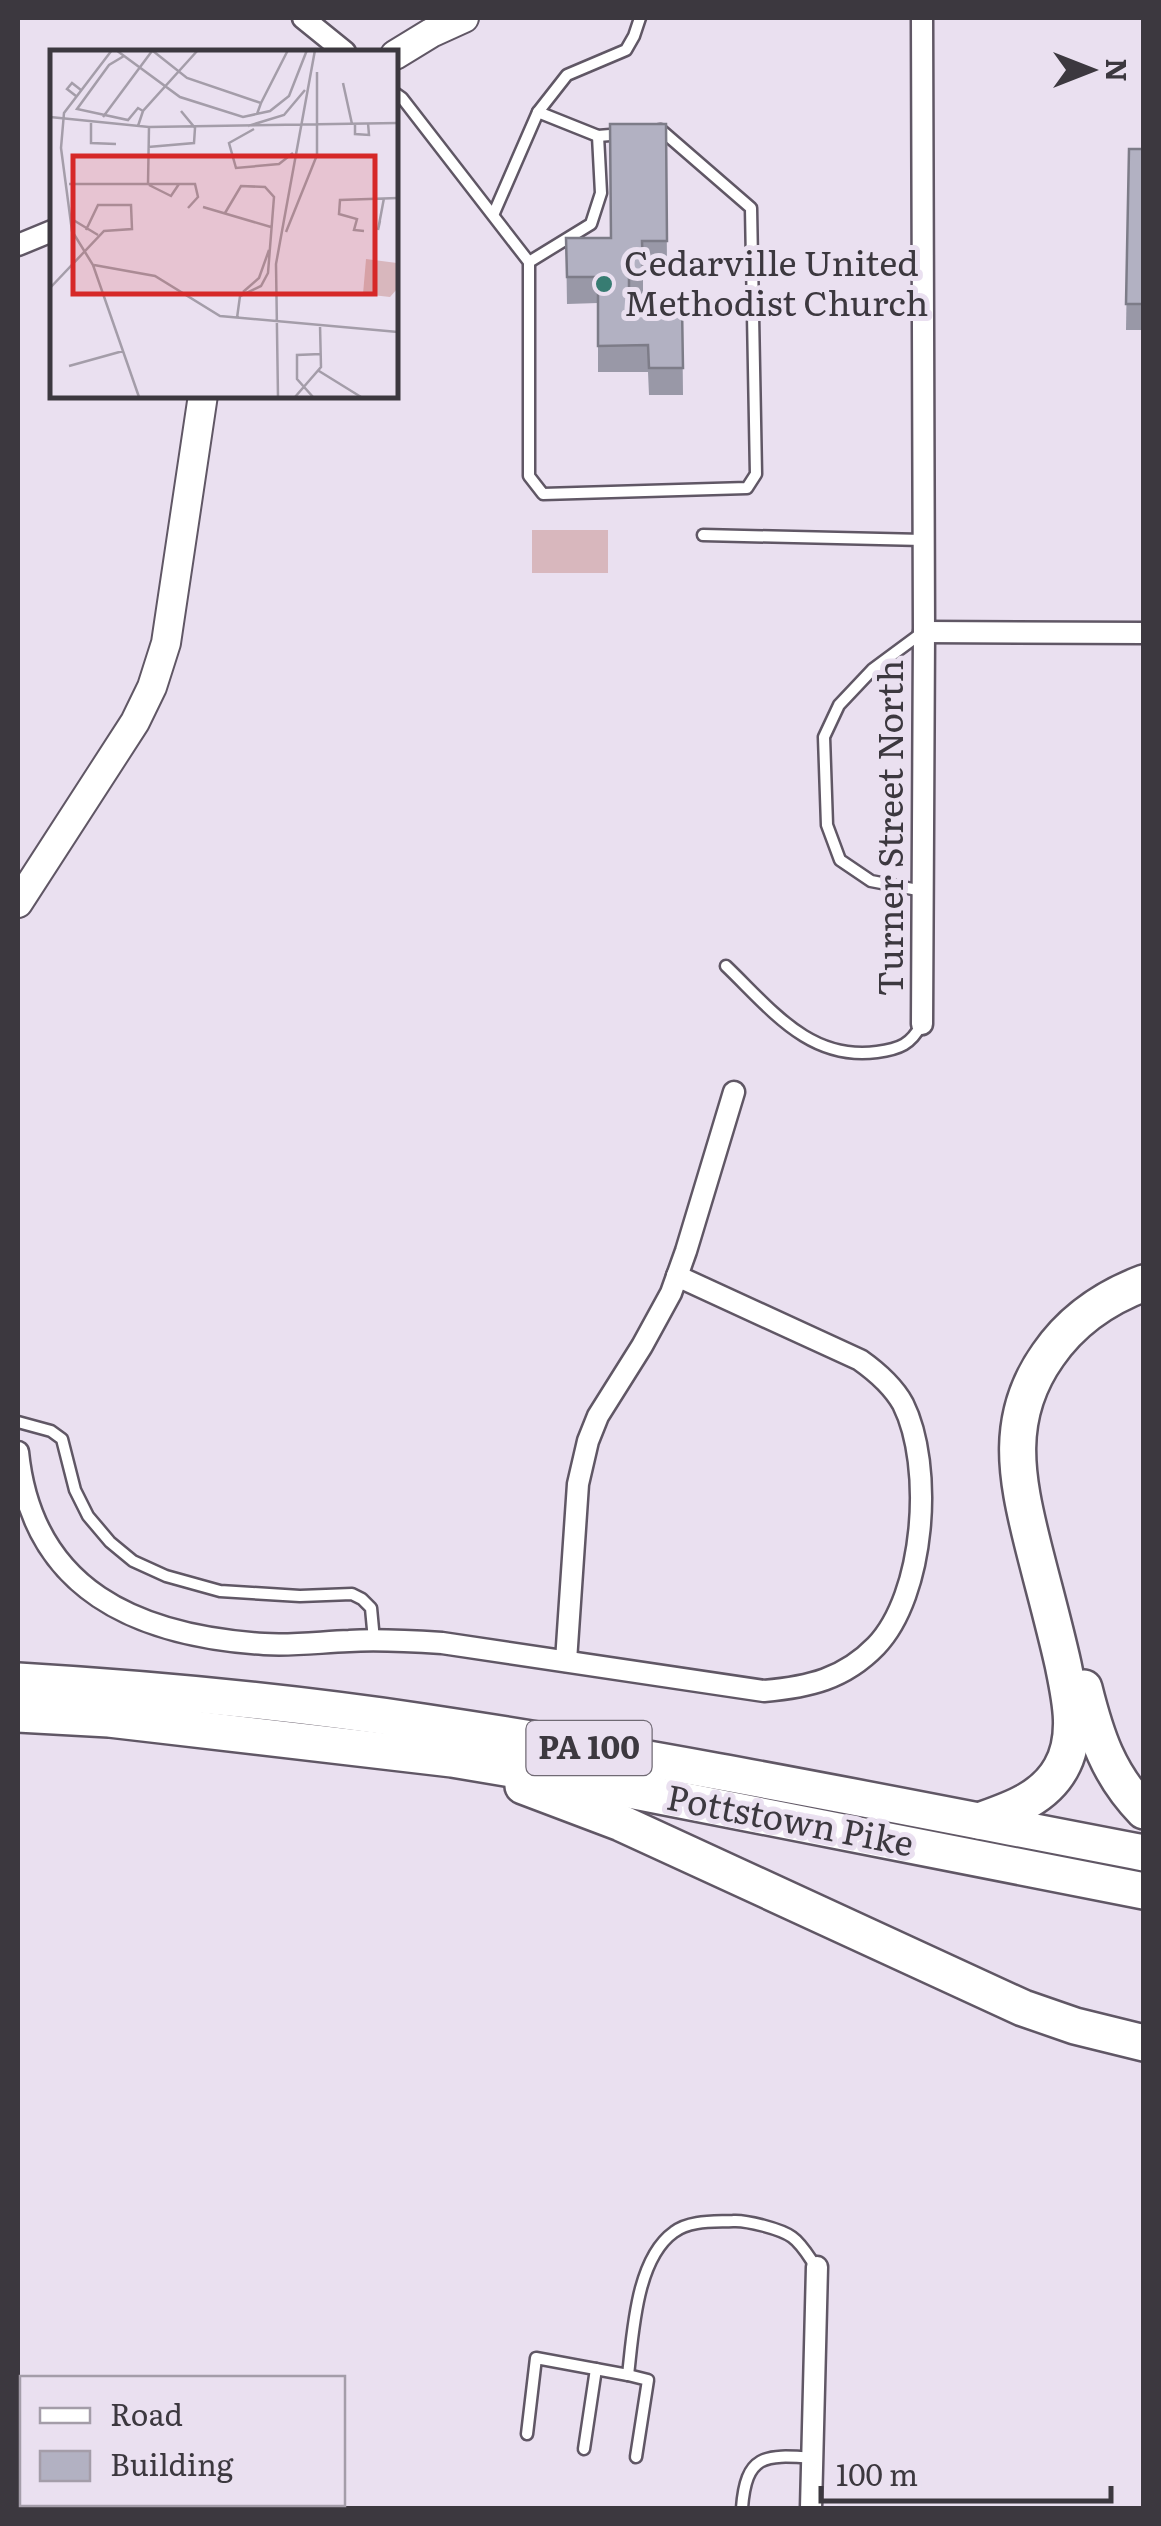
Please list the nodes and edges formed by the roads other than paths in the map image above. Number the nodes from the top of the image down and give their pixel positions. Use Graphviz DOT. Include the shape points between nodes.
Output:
graph roads {
  1 [pos="304,18"];
  2 [pos="464,18"];
  3 [pos="640,18"];
  4 [pos="922,18"];
  5 [pos="343,50"];
  6 [pos="398,53"];
  7 [pos="398,95"];
  8 [pos="538,112"];
  9 [pos="645,132"];
  10 [pos="629,133"];
  11 [pos="598,136"];
  12 [pos="494,213"];
  13 [pos="50,232"];
  14 [pos="18,245"];
  15 [pos="529,262"];
  16 [pos="203,398"];
  17 [pos="703,535"];
  18 [pos="923,540"];
  19 [pos="924,632"];
  20 [pos="1144,633"];
  21 [pos="924,891"];
  22 [pos="18,903"];
  23 [pos="726,966"];
  24 [pos="922,1024"];
  25 [pos="734,1092"];
  26 [pos="677,1276"];
  27 [pos="1144,1284"];
  28 [pos="1144,1300"];
  29 [pos="18,1422"];
  30 [pos="18,1452"];
  31 [pos="374,1640"];
  32 [pos="566,1661"];
  33 [pos="18,1681"];
  34 [pos="18,1714"];
  35 [pos="452,1759"];
  36 [pos="1144,1811"];
  37 [pos="978,1821"];
  38 [pos="1144,1853"];
  39 [pos="1144,1891"];
  40 [pos="1144,2043"];
  41 [pos="817,2267"];
  42 [pos="596,2369"];
  43 [pos="628,2375"];
  44 [pos="527,2434"];
  45 [pos="584,2450"];
  46 [pos="636,2457"];
  47 [pos="812,2458"];
  48 [pos="742,2508"];
  49 [pos="811,2508"];
  1 -- 5 [label="street"];
  2 -- 6 [label="street"];
  3 -- 8 [label="lane" via="626,50 566,75"];
  4 -- 18 [label="street, Turner Street North"];
  7 -- 12 [label="lane"];
  8 -- 11 [label="lane"];
  8 -- 12 [label="lane"];
  9 -- 15 [label="lane" via="661,130 751,208 756,474 747,488 543,494 529,476"];
  10 -- 11 [label="lane"];
  11 -- 15 [label="lane" via="601,193 591,224"];
  12 -- 15 [label="lane"];
  13 -- 14 [label="street"];
  16 -- 22 [label="street" via="166,643 152,687"];
  17 -- 18 [label="lane"];
  18 -- 19 [label="street, Turner Street North"];
  19 -- 20 [label="street"];
  19 -- 21 [label="street, Turner Street North"];
  19 -- 21 [label="lane" via="873,669 839,705 824,737 827,826 840,860 871,881"];
  21 -- 24 [label="street, Turner Street North"];
  23 -- 24 [label="lane" via="817,1045 853,1054 881,1052 914,1039"];
  25 -- 26 [label="street"];
  26 -- 32 [label="street" via="588,1442 575,1513"];
  26 -- 32 [label="street" via="860,1360 885,1381 914,1436 920,1534 913,1570 901,1610 878,1643 818,1684 764,1691"];
  27 -- 37 [label="highway" via="1108,1298 1070,1328 1041,1364 1026,1398 1017,1476 1069,1692 1071,1734 1062,1768 1034,1797"];
  28 -- 36 [label="highway" via="1078,1340 1058,1368 1036,1420 1032,1463 1100,1747"];
  29 -- 31 [label="lane" via="62,1439 88,1516 133,1561 220,1591 352,1594 370,1608"];
  30 -- 31 [label="street" via="27,1506 49,1548 88,1592 125,1613 206,1638 302,1645"];
  31 -- 32 [label="street"];
  33 -- 37 [label="highway, Pottstown Pike / PA 100" via="420,1721"];
  34 -- 35 [label="highway, Pottstown Pike / PA 100"];
  35 -- 39 [label="highway, Pottstown Pike / PA 100"];
  35 -- 40 [label="highway" via="621,1823 1023,2008"];
  37 -- 38 [label="highway, Pottstown Pike / PA 100"];
  41 -- 43 [label="lane" via="793,2237 742,2220 675,2230 639,2294"];
  41 -- 47 [label="street"];
  42 -- 43 [label="lane"];
  42 -- 44 [label="lane" via="536,2358"];
  42 -- 45 [label="lane"];
  43 -- 46 [label="lane" via="648,2380"];
  47 -- 48 [label="lane" via="761,2460 744,2487"];
  47 -- 49 [label="street"];
}
